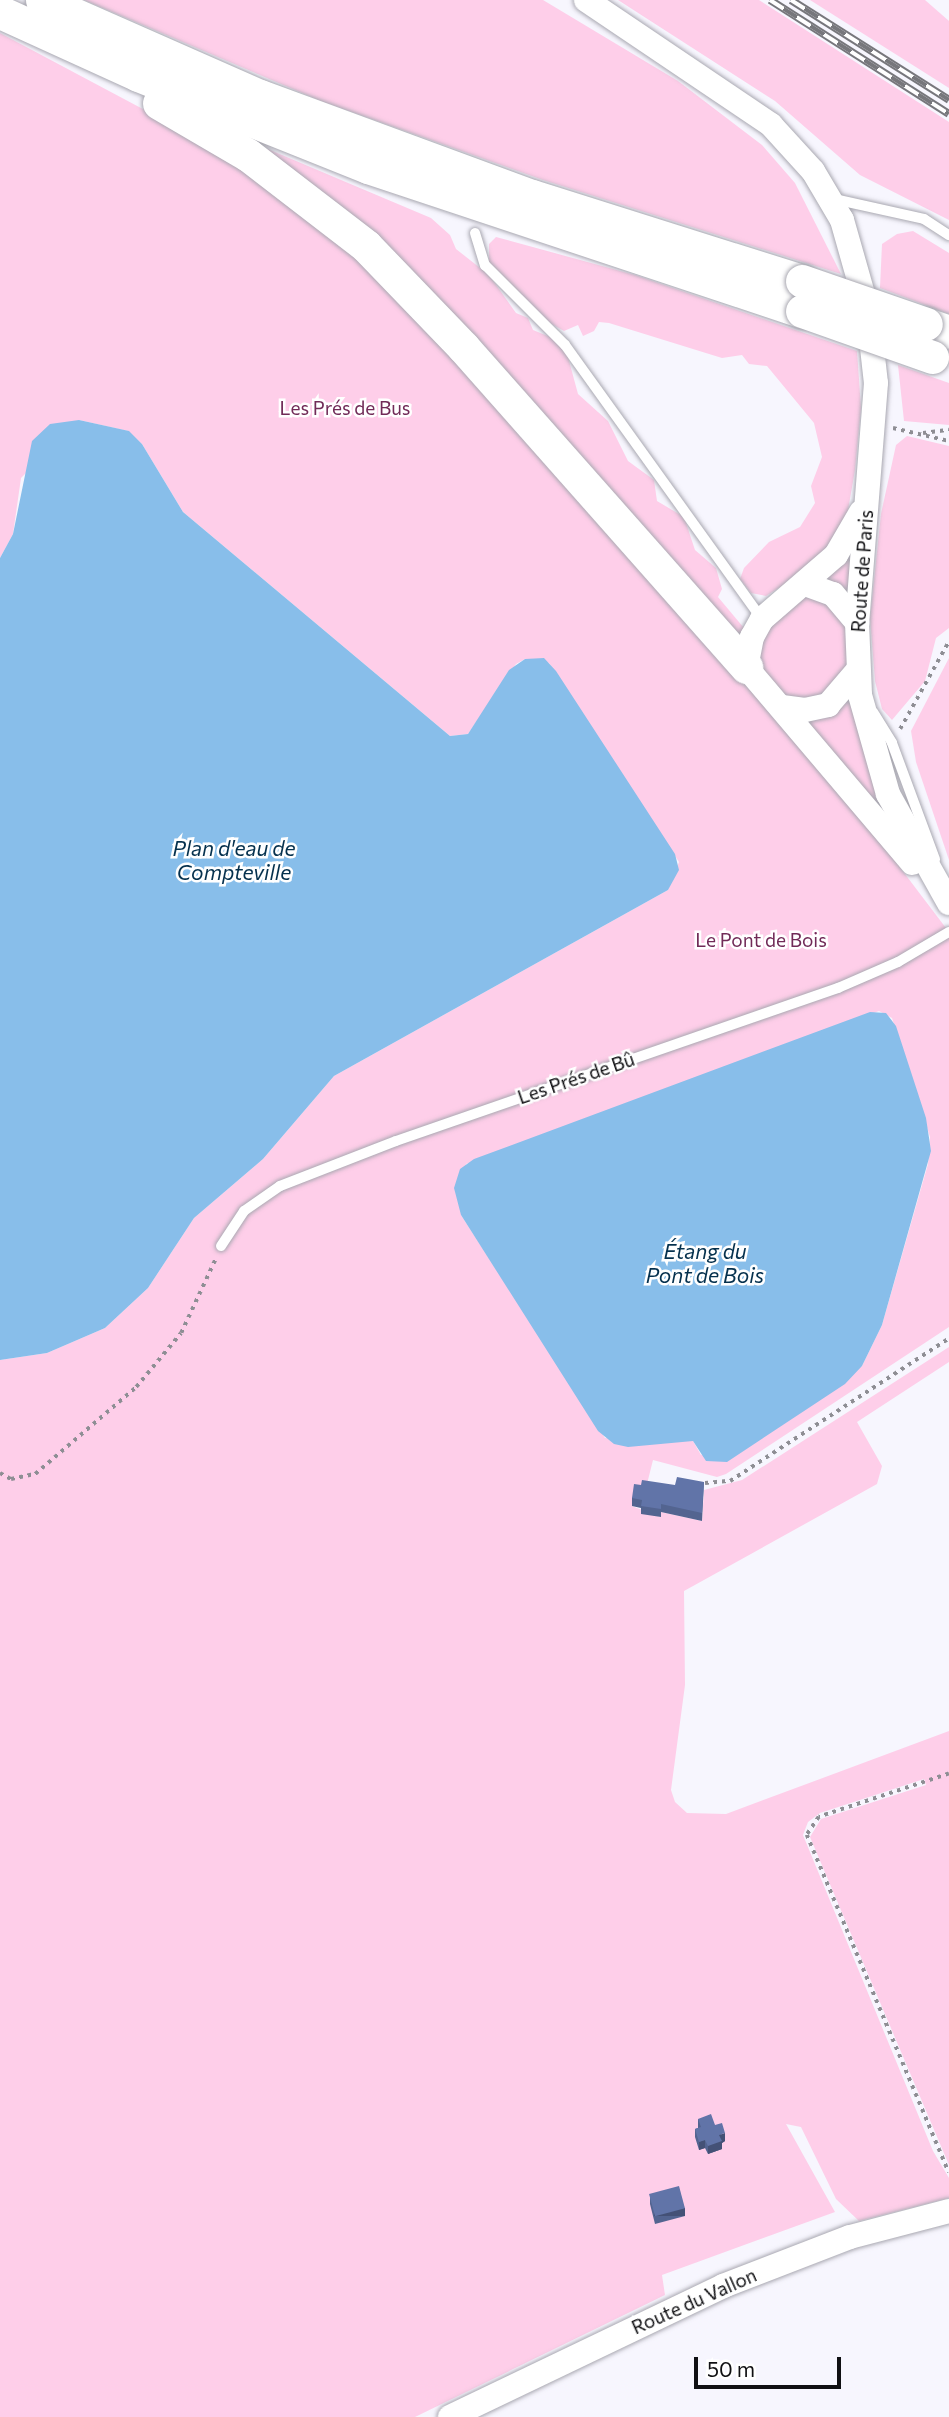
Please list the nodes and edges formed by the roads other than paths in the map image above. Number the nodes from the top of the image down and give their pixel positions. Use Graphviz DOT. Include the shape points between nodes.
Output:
graph roads {
  1 [pos="42,0"];
  2 [pos="586,0"];
  3 [pos="0,12"];
  4 [pos="138,75"];
  5 [pos="831,198"];
  6 [pos="475,233"];
  7 [pos="949,235"];
  8 [pos="802,296"];
  9 [pos="939,344"];
  10 [pos="867,498"];
  11 [pos="806,584"];
  12 [pos="762,619"];
  13 [pos="857,623"];
  14 [pos="746,667"];
  15 [pos="858,670"];
  16 [pos="860,695"];
  17 [pos="782,707"];
  18 [pos="944,893"];
  19 [pos="949,909"];
  20 [pos="949,932"];
  21 [pos="221,1246"];
  22 [pos="949,2211"];
  23 [pos="450,2417"];
  1 -- 8 [label="highway" via="273,100"];
  2 -- 5 [label="street" via="759,115 793,147"];
  3 -- 4 [label="highway"];
  4 -- 8 [label="highway" via="368,167"];
  4 -- 14 [label="highway" via="149,98 248,155 366,246 464,348"];
  5 -- 7 [label="lane" via="923,219"];
  5 -- 10 [label="street" via="850,241 868,312 875,423"];
  6 -- 12 [label="lane" via="485,265 565,345"];
  8 -- 9 [label="highway, bridge"];
  10 -- 11 [label="street, Route de Paris" via="843,547"];
  10 -- 13 [label="street, Route de Paris"];
  11 -- 12 [label="street, Route de Paris"];
  11 -- 13 [label="street" via="834,594"];
  12 -- 14 [label="street, Route de Paris" via="752,637"];
  13 -- 15 [label="street, Route de Paris"];
  14 -- 17 [label="street"];
  15 -- 16 [label="street, Route de Paris"];
  15 -- 17 [label="street" via="828,705 805,710"];
  16 -- 18 [label="street, Route de Paris" via="881,777"];
  16 -- 18 [label="lane" via="892,743 931,840"];
  17 -- 19 [label="street"];
  20 -- 21 [label="lane, Les Prés de Bû" via="898,962 838,988 286,1183 251,1205"];
  22 -- 23 [label="street, Route du Vallon" via="850,2237 723,2286"];
}
